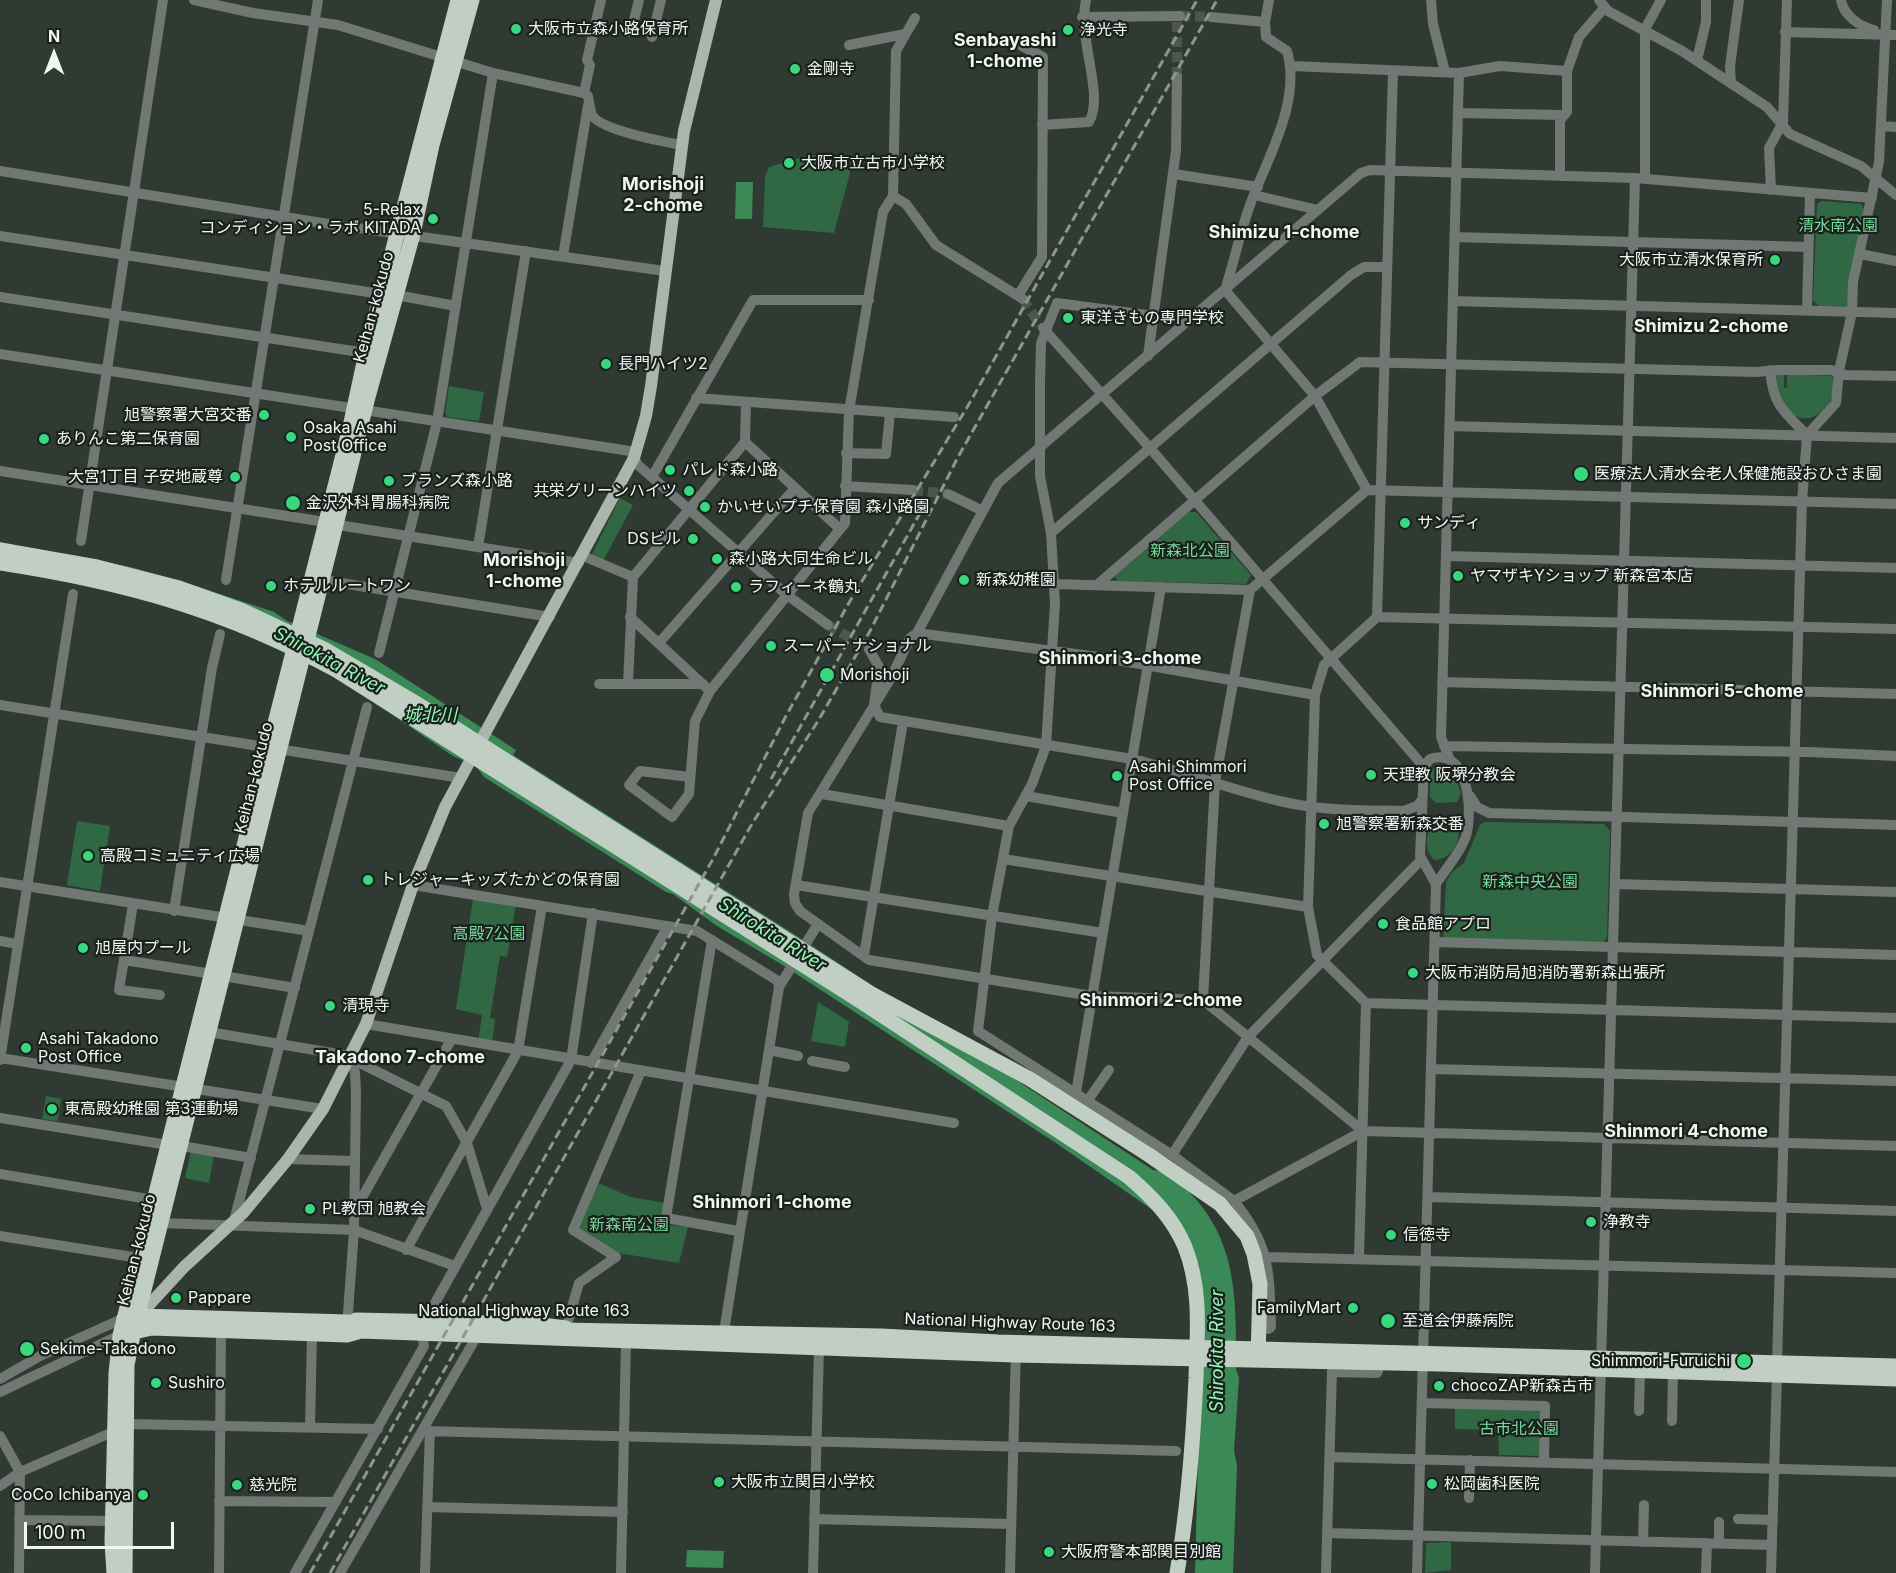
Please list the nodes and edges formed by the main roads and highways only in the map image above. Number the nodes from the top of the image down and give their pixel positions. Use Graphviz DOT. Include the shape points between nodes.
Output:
graph roads {
  1 [pos="458,0"];
  2 [pos="472,0"];
  3 [pos="716,0"];
  4 [pos="448,59"];
  5 [pos="389,295"];
  6 [pos="360,410"];
  7 [pos="331,524"];
  8 [pos="0,550"];
  9 [pos="0,563"];
  10 [pos="308,617"];
  11 [pos="218,975"];
  12 [pos="189,1089"];
  13 [pos="175,1145"];
  14 [pos="129,1325"];
  15 [pos="347,1328"];
  16 [pos="566,1328"];
  17 [pos="723,1338"];
  18 [pos="588,1341"];
  19 [pos="1257,1347"];
  20 [pos="1016,1348"];
  21 [pos="1423,1358"];
  22 [pos="1601,1364"];
  23 [pos="1896,1366"];
  24 [pos="1777,1369"];
  25 [pos="1896,1379"];
  26 [pos="121,1428"];
  27 [pos="114,1573"];
  28 [pos="125,1573"];
  29 [pos="1177,1573"];
  1 -- 4 [label="highway, Keihan-kokudo"];
  2 -- 4 [label="highway, Keihan-kokudo"];
  3 -- 14 [label="main road" via="682,145 651,386 634,458 445,807 413,885 366,1024 322,1109 288,1159 231,1224"];
  4 -- 5 [label="highway, Keihan-kokudo"];
  5 -- 6 [label="highway, Keihan-kokudo"];
  5 -- 6 [label="highway, Keihan-kokudo" via="366,353"];
  6 -- 7 [label="highway, Keihan-kokudo"];
  7 -- 10 [label="highway, Keihan-kokudo"];
  7 -- 10 [label="highway, Keihan-kokudo" via="323,580"];
  8 -- 19 [label="highway" via="156,581 241,610 299,636 411,700 870,993 1038,1084 1194,1184 1234,1218 1250,1243 1257,1265 1261,1298"];
  9 -- 29 [label="highway" via="94,579 175,600 239,622 295,648 413,716 1119,1168 1151,1197 1176,1228 1194,1275 1198,1322 1192,1449"];
  10 -- 11 [label="highway, Keihan-kokudo"];
  11 -- 12 [label="highway, Keihan-kokudo"];
  11 -- 12 [label="highway, Keihan-kokudo" via="209,1032"];
  12 -- 13 [label="highway, Keihan-kokudo"];
  13 -- 14 [label="highway, Keihan-kokudo" via="162,1223"];
  13 -- 14 [label="highway, Keihan-kokudo" via="154,1200 139,1258"];
  14 -- 15 [label="highway, National Highway Route 163"];
  14 -- 15 [label="highway, National Highway Route 163" via="312,1334"];
  14 -- 26 [label="highway, Keihan-kokudo"];
  15 -- 16 [label="highway, National Highway Route 163"];
  15 -- 16 [label="highway" via="361,1319"];
  15 -- 18 [label="highway, National Highway Route 163"];
  15 -- 18 [label="highway" via="360,1338 577,1344"];
  16 -- 17 [label="highway, National Highway Route 163"];
  17 -- 18 [label="highway, National Highway Route 163"];
  17 -- 20 [label="highway, National Highway Route 163"];
  17 -- 20 [label="highway, National Highway Route 163" via="819,1348"];
  19 -- 20 [label="highway, National Highway Route 163" via="1190,1352"];
  19 -- 21 [label="highway, National Highway Route 163"];
  19 -- 21 [label="highway, National Highway Route 163" via="1381,1364"];
  21 -- 22 [label="highway, National Highway Route 163"];
  22 -- 24 [label="highway, National Highway Route 163"];
  22 -- 24 [label="highway, National Highway Route 163" via="1673,1372"];
  23 -- 24 [label="highway, National Highway Route 163"];
  24 -- 25 [label="highway, National Highway Route 163"];
  26 -- 27 [label="highway, Keihan-kokudo"];
  26 -- 28 [label="highway, Keihan-kokudo"];
}
